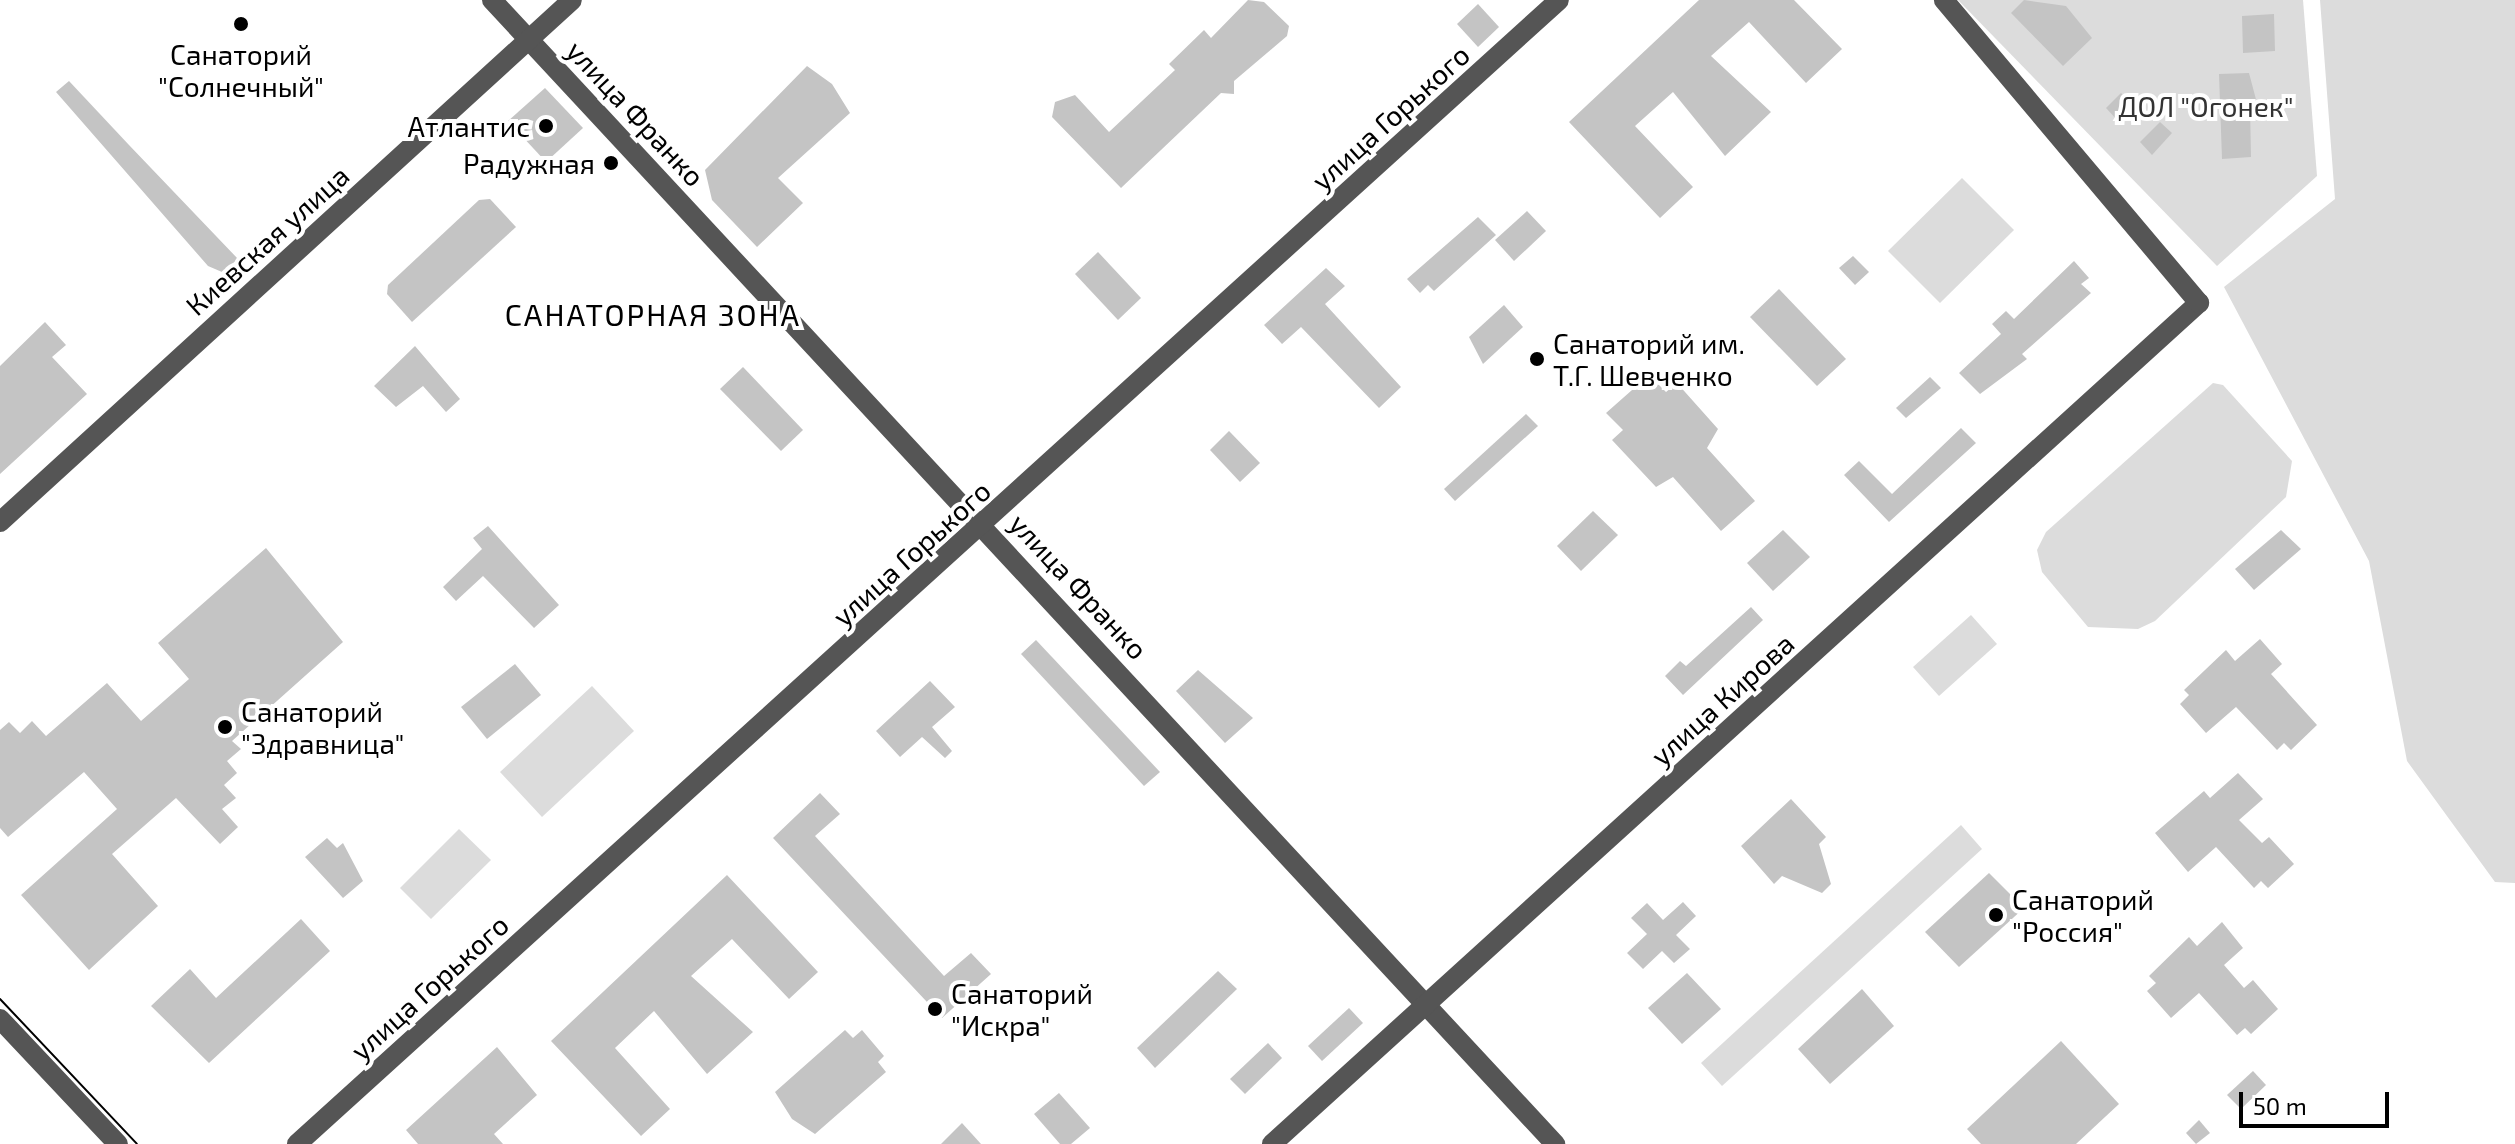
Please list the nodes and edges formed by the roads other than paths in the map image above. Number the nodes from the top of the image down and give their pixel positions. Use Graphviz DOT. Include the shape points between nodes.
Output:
graph roads {
  1 [pos="492,0"];
  2 [pos="572,0"];
  3 [pos="1559,0"];
  4 [pos="1944,0"];
  5 [pos="529,39"];
  6 [pos="0,522"];
  7 [pos="984,525"];
  8 [pos="1425,1005"];
  9 [pos="0,1019"];
  10 [pos="118,1144"];
  11 [pos="297,1144"];
  12 [pos="1272,1144"];
  13 [pos="1555,1144"];
  1 -- 5 [label="street, улица Франко"];
  2 -- 5 [label="street, Киевская улица"];
  3 -- 7 [label="street, улица Горького"];
  4 -- 8 [label="street, улица Кирова" via="2194,292 2196,308"];
  5 -- 6 [label="street, Киевская улица"];
  5 -- 7 [label="street, улица Франко"];
  7 -- 8 [label="street, улица Франко"];
  7 -- 11 [label="street, улица Горького"];
  8 -- 12 [label="street, улица Кирова"];
  8 -- 13 [label="street, улица Франко"];
  9 -- 10 [label="street"];
}
